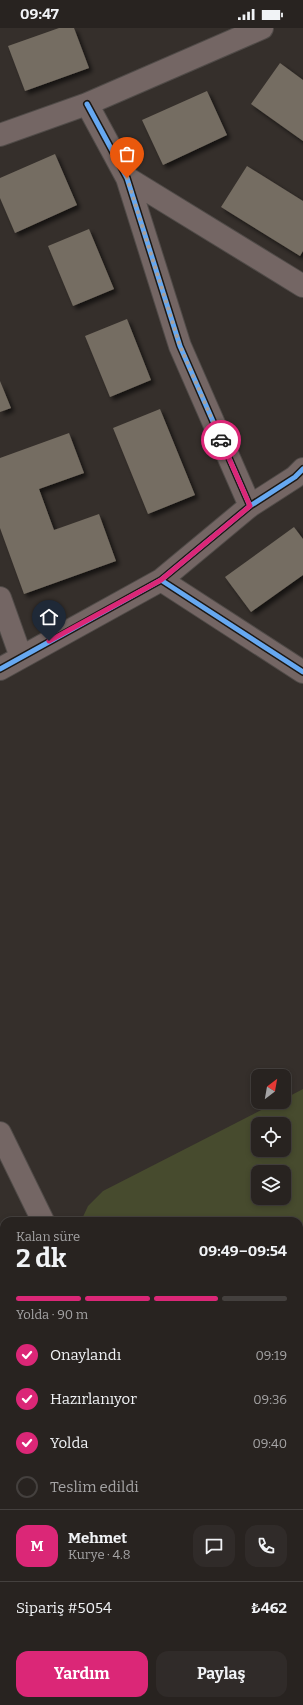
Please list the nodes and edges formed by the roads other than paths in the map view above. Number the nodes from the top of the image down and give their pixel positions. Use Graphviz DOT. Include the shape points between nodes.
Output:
graph roads {
  1 [pos="262,28"];
  2 [pos="87,104"];
  3 [pos="0,135"];
  4 [pos="127,178"];
  5 [pos="303,286"];
  6 [pos="303,469"];
  7 [pos="250,506"];
  8 [pos="161,580"];
  9 [pos="0,598"];
  10 [pos="21,657"];
  11 [pos="0,669"];
  12 [pos="303,672"];
  13 [pos="0,1133"];
  14 [pos="41,1217"];
  1 -- 2 [label="street"];
  2 -- 3 [label="street"];
  2 -- 4 [label="street"];
  4 -- 5 [label="street"];
  4 -- 7 [label="street" via="180,346"];
  6 -- 7 [label="street"];
  7 -- 8 [label="street"];
  8 -- 10 [label="street"];
  8 -- 12 [label="street"];
  9 -- 10 [label="street"];
  10 -- 11 [label="street"];
  13 -- 14 [label="street"];
}
